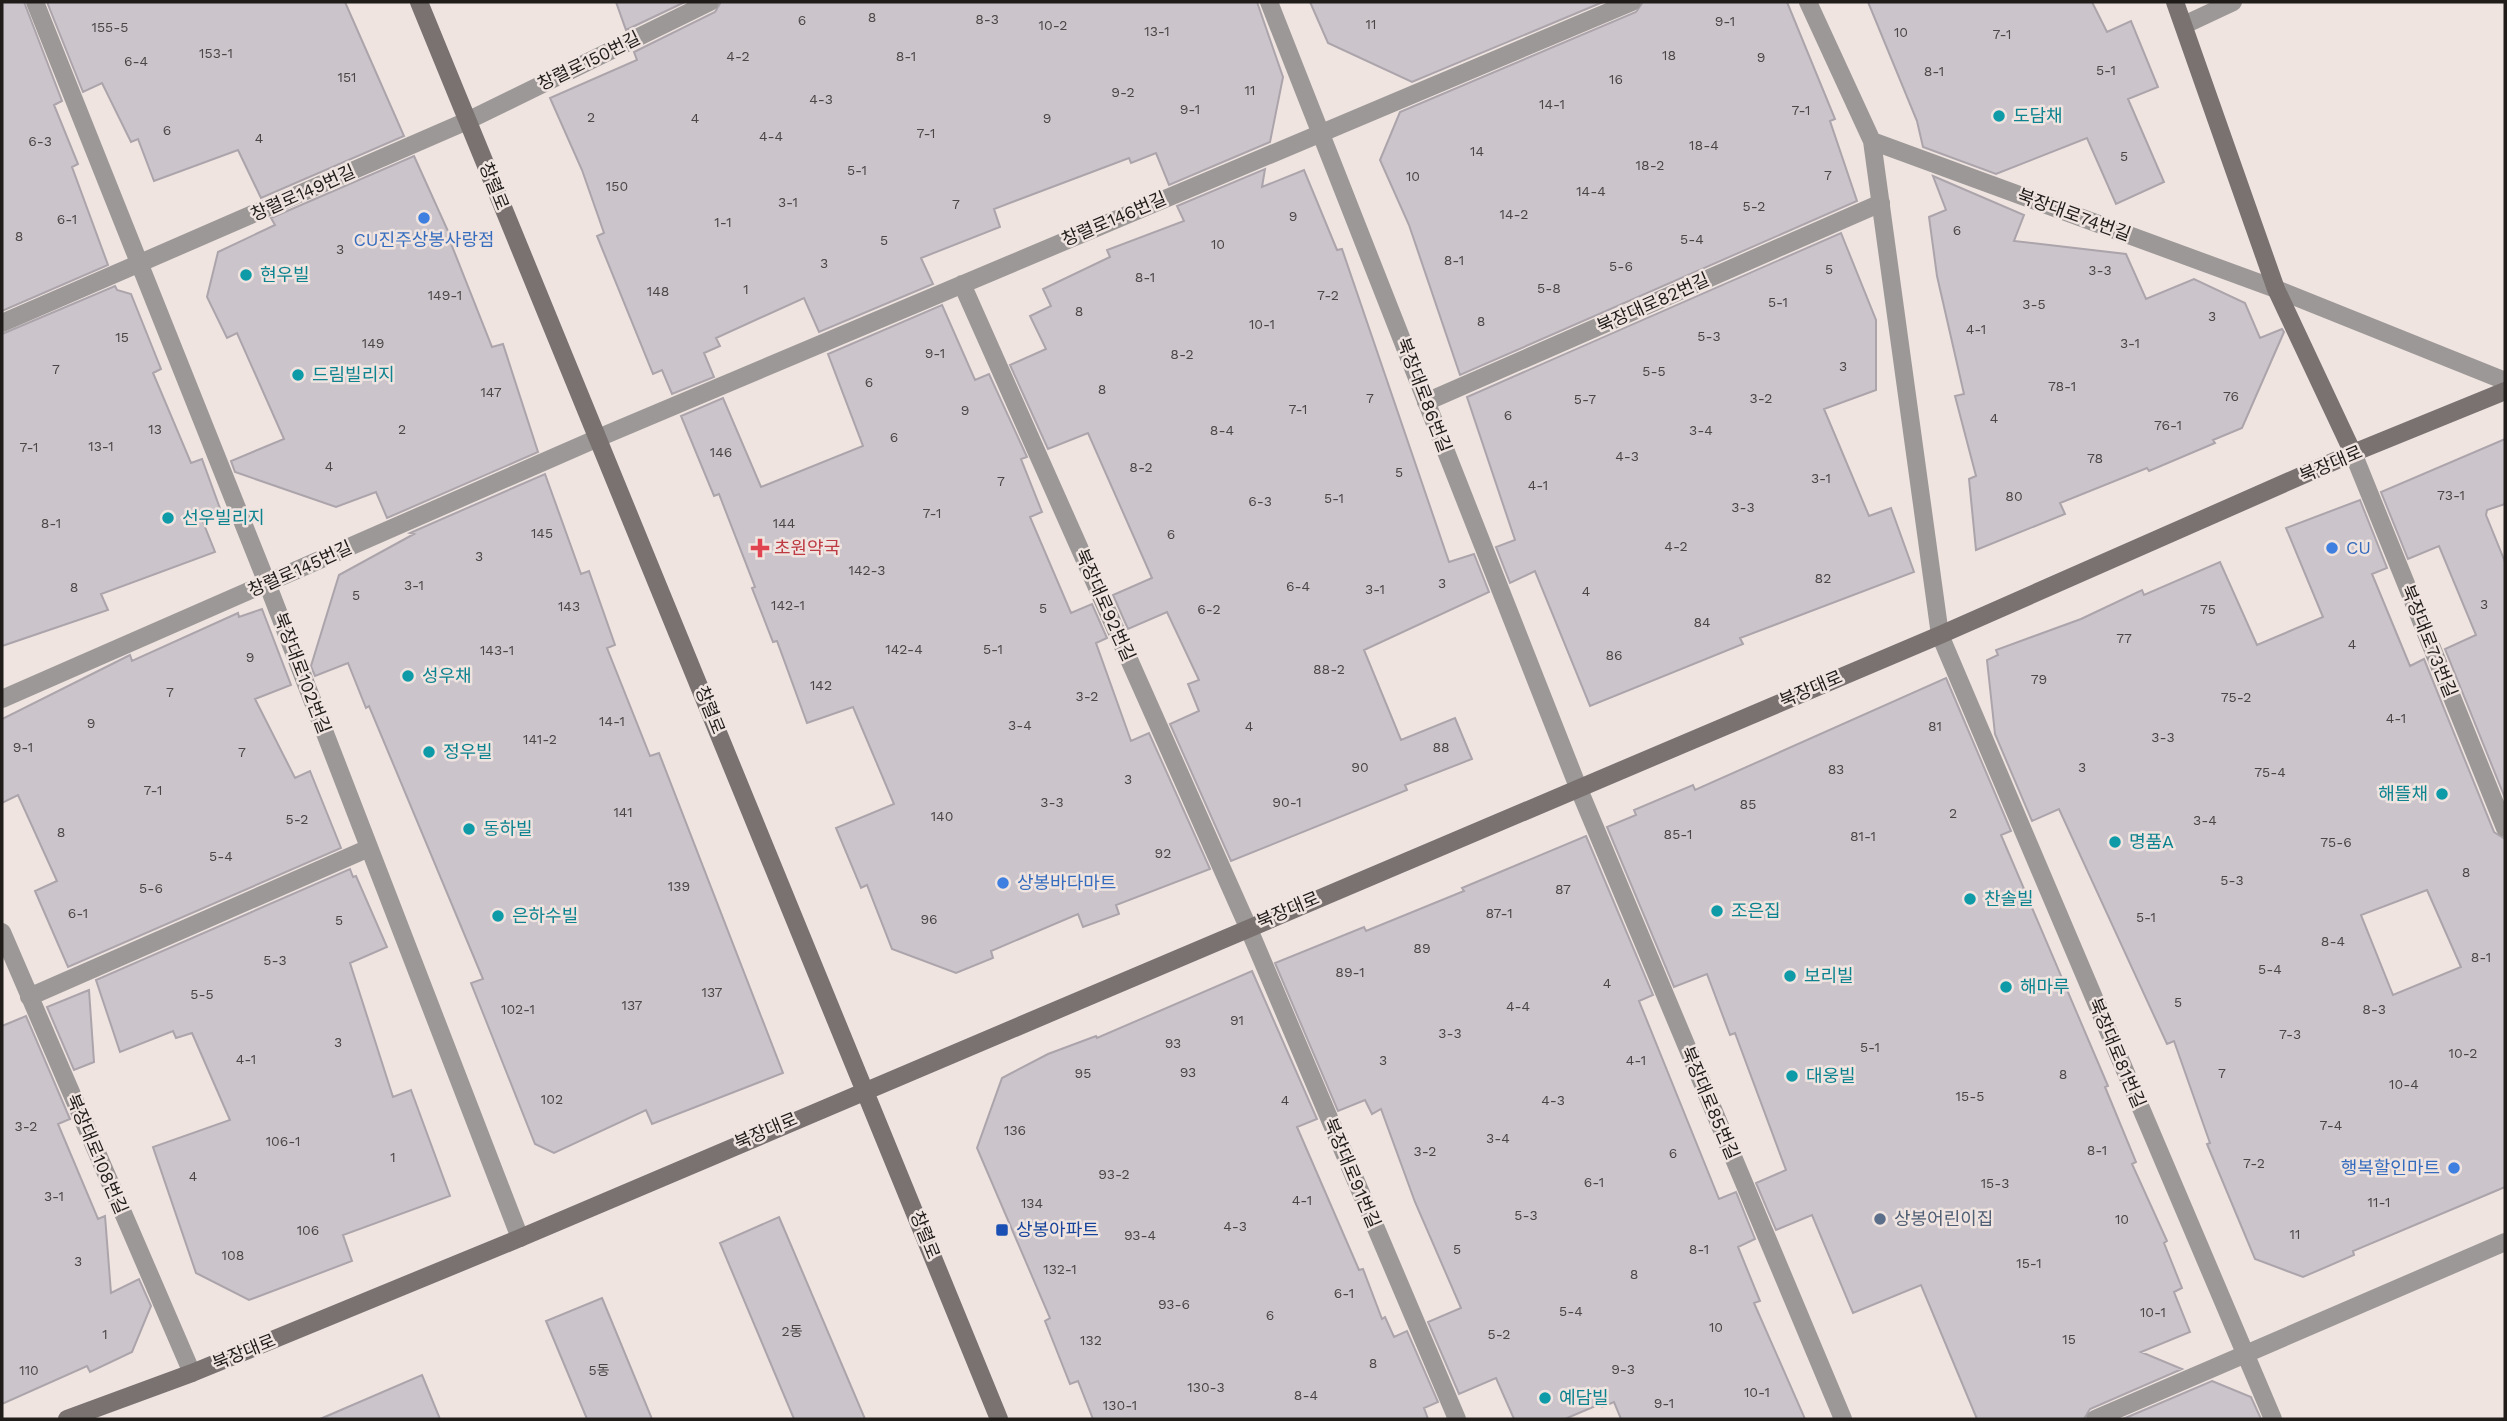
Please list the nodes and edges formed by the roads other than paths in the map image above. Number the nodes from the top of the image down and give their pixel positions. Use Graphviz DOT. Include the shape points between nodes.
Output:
graph roads {
  1 [pos="35,2"];
  2 [pos="419,2"];
  3 [pos="710,2"];
  4 [pos="1269,2"];
  5 [pos="1632,2"];
  6 [pos="1808,2"];
  7 [pos="2175,2"];
  8 [pos="2234,2"];
  9 [pos="2184,25"];
  10 [pos="467,121"];
  11 [pos="1322,131"];
  12 [pos="1872,141"];
  13 [pos="1881,203"];
  14 [pos="138,265"];
  15 [pos="962,284"];
  16 [pos="2276,289"];
  17 [pos="2,323"];
  18 [pos="2505,381"];
  19 [pos="2505,391"];
  20 [pos="1426,402"];
  21 [pos="598,438"];
  22 [pos="2353,453"];
  23 [pos="267,583"];
  24 [pos="1940,635"];
  25 [pos="2,699"];
  26 [pos="1578,788"];
  27 [pos="2505,828"];
  28 [pos="369,848"];
  29 [pos="1248,927"];
  30 [pos="2,934"];
  31 [pos="29,997"];
  32 [pos="866,1088"];
  33 [pos="520,1238"];
  34 [pos="2505,1242"];
  35 [pos="2245,1356"];
  36 [pos="192,1373"];
  37 [pos="67,1419"];
  38 [pos="999,1419"];
  39 [pos="1457,1419"];
  40 [pos="1843,1419"];
  41 [pos="2095,1419"];
  42 [pos="2273,1419"];
  1 -- 14 [label="street"];
  2 -- 10 [label="street, 창렬로"];
  3 -- 10 [label="street, 창렬로150번길"];
  4 -- 11 [label="street, 북장대로86번길"];
  5 -- 11 [label="street, 창렬로146번길"];
  6 -- 12 [label="street"];
  7 -- 9 [label="street"];
  8 -- 9 [label="street"];
  9 -- 16 [label="street"];
  10 -- 14 [label="street, 창렬로149번길"];
  10 -- 21 [label="street, 창렬로"];
  11 -- 15 [label="street, 창렬로146번길"];
  11 -- 20 [label="street, 북장대로86번길"];
  12 -- 13 [label="street"];
  12 -- 16 [label="street, 북장대로74번길"];
  13 -- 20 [label="street, 북장대로82번길"];
  13 -- 24 [label="street"];
  14 -- 17 [label="street, 창렬로149번길"];
  14 -- 23 [label="street, 북장대로102번길"];
  15 -- 21 [label="street, 창렬로146번길"];
  15 -- 29 [label="street, 북장대로92번길"];
  16 -- 18 [label="street, 북장대로74번길"];
  16 -- 22 [label="street"];
  19 -- 22 [label="street, 북장대로"];
  20 -- 26 [label="street, 북장대로86번길"];
  21 -- 23 [label="street, 창렬로145번길"];
  21 -- 32 [label="street, 창렬로"];
  22 -- 24 [label="street, 북장대로"];
  22 -- 27 [label="street, 북장대로73번길"];
  23 -- 25 [label="street, 창렬로145번길"];
  23 -- 28 [label="street, 북장대로102번길"];
  24 -- 26 [label="street, 북장대로"];
  24 -- 35 [label="street, 북장대로81번길"];
  26 -- 29 [label="street, 북장대로"];
  26 -- 40 [label="street, 북장대로85번길"];
  28 -- 31 [label="street"];
  28 -- 33 [label="street, 북장대로102번길"];
  29 -- 32 [label="street, 북장대로"];
  29 -- 39 [label="street, 북장대로91번길"];
  30 -- 31 [label="street, 북장대로108번길"];
  31 -- 36 [label="street, 북장대로108번길"];
  32 -- 33 [label="street, 북장대로"];
  32 -- 38 [label="street, 창렬로"];
  33 -- 36 [label="street, 북장대로"];
  34 -- 35 [label="street"];
  35 -- 41 [label="street"];
  35 -- 42 [label="street, 북장대로81번길"];
  36 -- 37 [label="street, 북장대로"];
}
